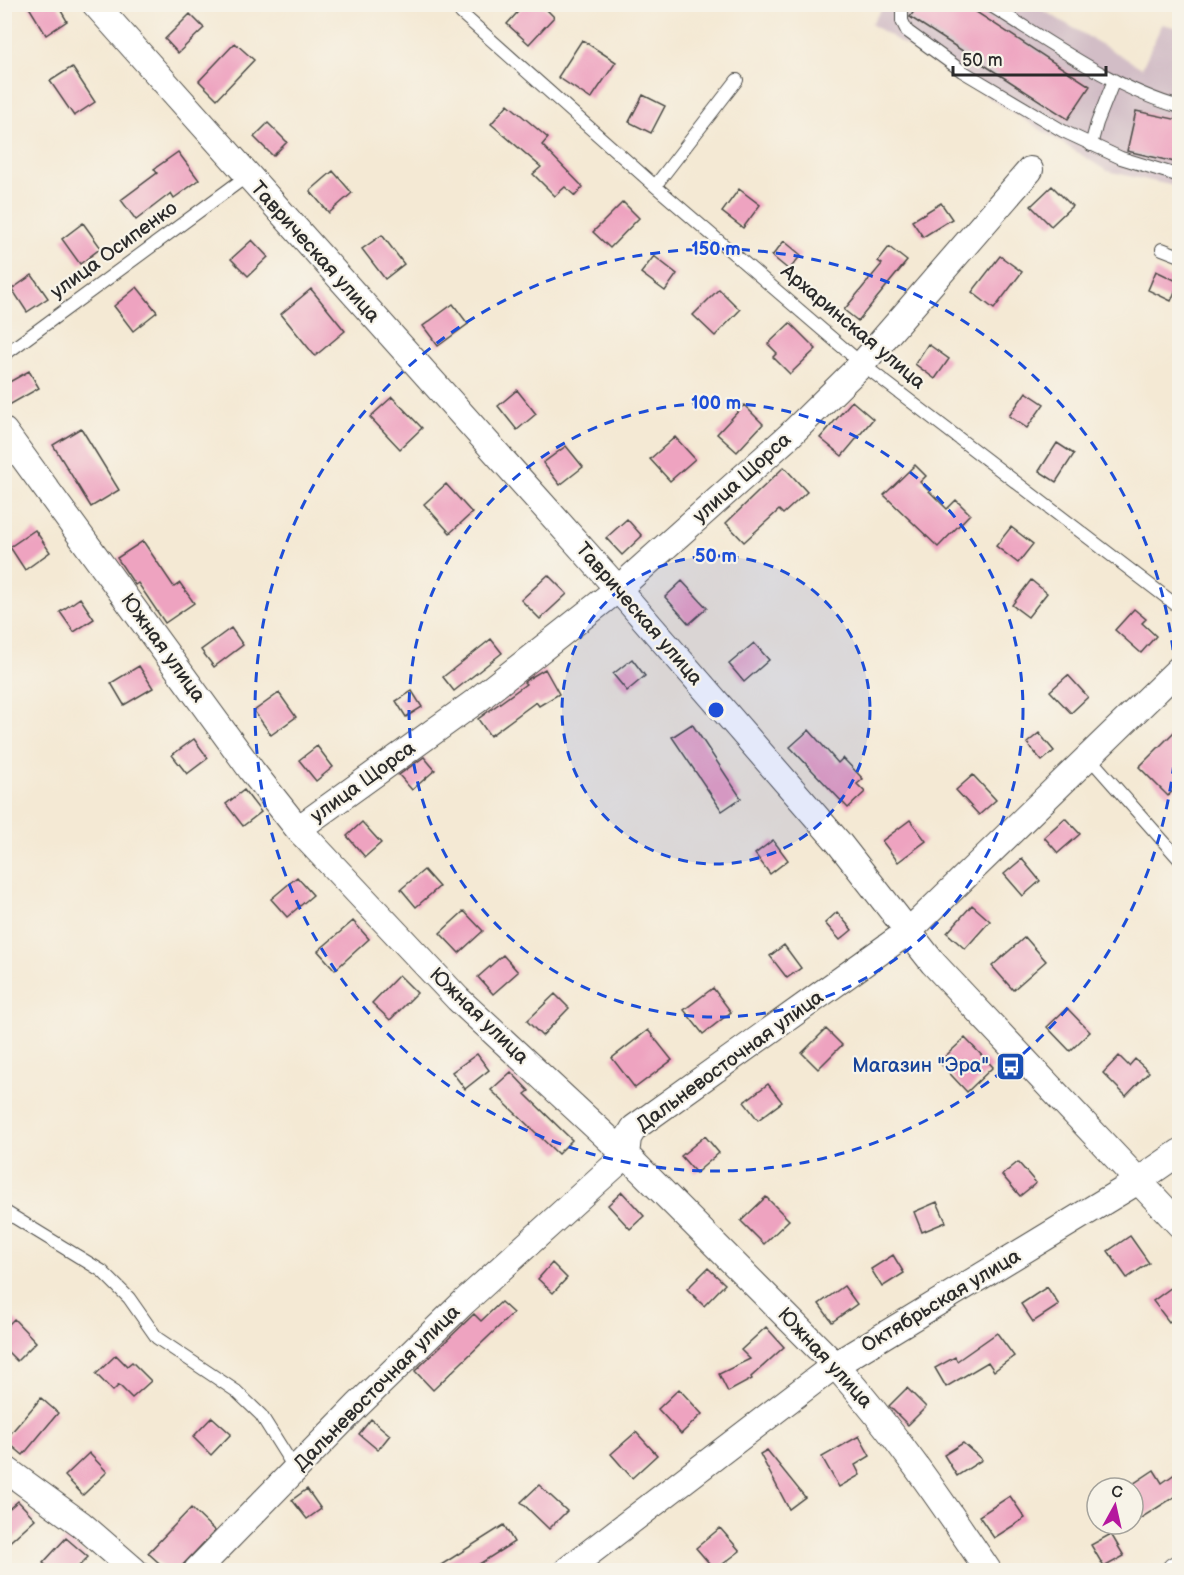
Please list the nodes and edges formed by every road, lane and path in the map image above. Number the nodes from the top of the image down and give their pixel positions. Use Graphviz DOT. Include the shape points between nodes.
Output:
graph roads {
  1 [pos="95,4"];
  2 [pos="904,4"];
  3 [pos="988,4"];
  4 [pos="460,13"];
  5 [pos="737,80"];
  6 [pos="1114,80"];
  7 [pos="1179,107"];
  8 [pos="1091,145"];
  9 [pos="1030,170"];
  10 [pos="247,176"];
  11 [pos="1179,176"];
  12 [pos="655,186"];
  13 [pos="1161,249"];
  14 [pos="1179,256"];
  15 [pos="4,355"];
  16 [pos="862,364"];
  17 [pos="4,431"];
  18 [pos="618,589"];
  19 [pos="1179,608"];
  20 [pos="1179,668"];
  21 [pos="1088,756"];
  22 [pos="298,829"];
  23 [pos="1179,860"];
  24 [pos="909,931"];
  25 [pos="1179,1152"];
  26 [pos="626,1155"];
  27 [pos="1138,1181"];
  28 [pos="4,1211"];
  29 [pos="1179,1226"];
  30 [pos="836,1365"];
  31 [pos="4,1468"];
  32 [pos="295,1470"];
  33 [pos="1179,1567"];
  34 [pos="134,1570"];
  35 [pos="196,1570"];
  36 [pos="567,1570"];
  37 [pos="988,1570"];
  38 [pos="1175,1570"];
  1 -- 10 [label="street, Таврическая улица"];
  2 -- 8 [label="lane" via="902,21 907,32 972,77"];
  3 -- 6 [label="lane"];
  4 -- 12 [label="lane, Архаринская улица"];
  5 -- 12 [label="lane"];
  6 -- 7 [label="lane"];
  6 -- 8 [label="lane"];
  8 -- 11 [label="lane"];
  9 -- 16 [label="street, улица Щорса"];
  10 -- 15 [label="lane, улица Осипенко"];
  10 -- 18 [label="street, Таврическая улица"];
  12 -- 16 [label="lane, Архаринская улица"];
  13 -- 14 [label="lane"];
  16 -- 18 [label="street, улица Щорса"];
  16 -- 19 [label="lane, Архаринская улица"];
  17 -- 22 [label="street, Южная улица"];
  18 -- 22 [label="street, улица Щорса" via="476,701"];
  18 -- 24 [label="street, Таврическая улица" via="839,843"];
  20 -- 21 [label="street, Дальневосточная улица"];
  21 -- 23 [label="lane"];
  21 -- 24 [label="street, Дальневосточная улица"];
  22 -- 26 [label="street, Южная улица" via="458,999"];
  24 -- 26 [label="street, Дальневосточная улица" via="645,1119 627,1138"];
  24 -- 27 [label="street, Таврическая улица" via="933,963"];
  25 -- 27 [label="street, Октябрьская улица"];
  26 -- 30 [label="street, Южная улица"];
  26 -- 32 [label="street, Дальневосточная улица" via="464,1302"];
  27 -- 29 [label="street, Таврическая улица"];
  27 -- 30 [label="street, Октябрьская улица"];
  28 -- 32 [label="lane" via="102,1271 129,1298 157,1338 236,1390 261,1416"];
  30 -- 36 [label="street, Октябрьская улица"];
  30 -- 37 [label="street, Южная улица" via="911,1457"];
  31 -- 34 [label="street" via="81,1524"];
  32 -- 35 [label="street, Дальневосточная улица"];
  33 -- 38 [label="street"];
}
